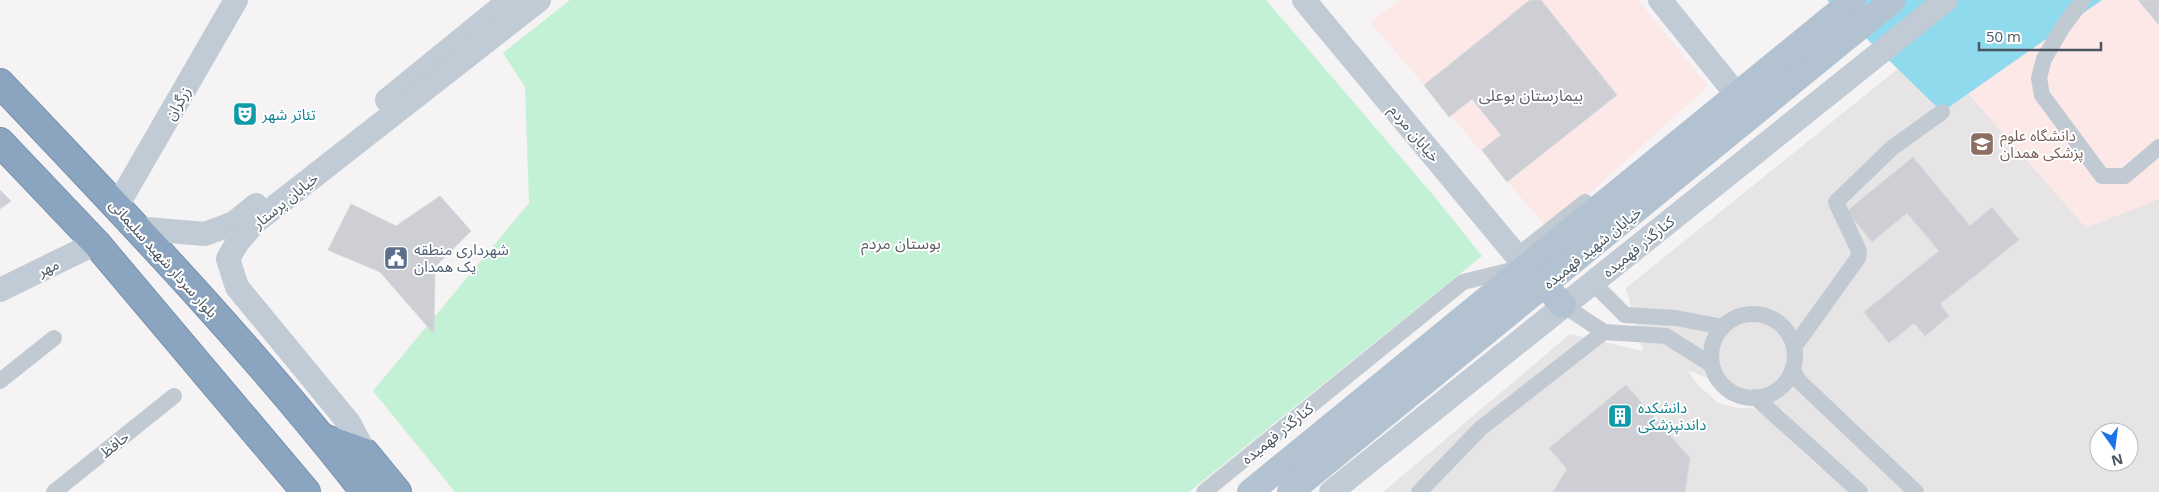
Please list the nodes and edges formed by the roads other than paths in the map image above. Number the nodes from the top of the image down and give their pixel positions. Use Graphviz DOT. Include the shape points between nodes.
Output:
graph roads {
  1 [pos="236,0"];
  2 [pos="510,0"];
  3 [pos="539,0"];
  4 [pos="1304,0"];
  5 [pos="1853,0"];
  6 [pos="1893,0"];
  7 [pos="1946,0"];
  8 [pos="2083,0"];
  9 [pos="1666,2"];
  10 [pos="0,83"];
  11 [pos="1734,91"];
  12 [pos="1942,112"];
  13 [pos="0,142"];
  14 [pos="2159,147"];
  15 [pos="117,206"];
  16 [pos="135,228"];
  17 [pos="96,244"];
  18 [pos="1521,261"];
  19 [pos="1592,282"];
  20 [pos="1545,286"];
  21 [pos="0,290"];
  22 [pos="1563,305"];
  23 [pos="1723,327"];
  24 [pos="1604,332"];
  25 [pos="54,338"];
  26 [pos="1794,347"];
  27 [pos="1712,365"];
  28 [pos="1792,370"];
  29 [pos="0,381"];
  30 [pos="174,396"];
  31 [pos="1755,397"];
  32 [pos="323,438"];
  33 [pos="365,453"];
  34 [pos="305,491"];
  35 [pos="54,492"];
  36 [pos="365,492"];
  37 [pos="397,492"];
  38 [pos="1204,492"];
  39 [pos="1250,492"];
  40 [pos="1290,492"];
  41 [pos="1331,492"];
  42 [pos="1418,492"];
  43 [pos="1860,492"];
  44 [pos="1916,492"];
  1 -- 15 [label="street, زرگران"];
  2 -- 16 [label="street, خیابان پرستار" via="234,223 205,234"];
  3 -- 33 [label="street, خیابان پرستار" via="254,223 237,242 228,259 236,287 349,423"];
  4 -- 18 [label="street, خیابان مردم"];
  5 -- 11 [label="main road, خیابان شهید فهمیده"];
  6 -- 20 [label="main road, خیابان شهید فهمیده"];
  7 -- 19 [label="street, کنارگذر فهمیده"];
  8 -- 14 [label="street" via="2044,59 2039,78 2042,95 2102,176 2125,176"];
  9 -- 11 [label="street"];
  10 -- 15 [label="highway, بلوار سردار شهید سلیمانی"];
  11 -- 18 [label="main road, خیابان شهید فهمیده"];
  12 -- 26 [label="street" via="1892,148 1836,202 1859,251 1858,258"];
  13 -- 17 [label="highway"];
  15 -- 16 [label="highway, بلوار سردار شهید سلیمانی"];
  16 -- 32 [label="highway, بلوار سردار شهید سلیمانی" via="188,282"];
  17 -- 21 [label="street, مهر"];
  17 -- 34 [label="highway"];
  18 -- 38 [label="street, کنارگذر فهمیده" via="1463,282"];
  18 -- 39 [label="main road, خیابان شهید فهمیده"];
  19 -- 22 [label="street, کنارگذر فهمیده"];
  19 -- 23 [label="street" via="1625,315 1676,318"];
  20 -- 22 [label="main road"];
  20 -- 40 [label="main road, خیابان شهید فهمیده"];
  22 -- 24 [label="street"];
  22 -- 41 [label="street, کنارگذر فهمیده"];
  23 -- 26 [label="street" via="1739,316 1758,314 1781,325"];
  23 -- 27 [label="street" via="1713,344"];
  24 -- 27 [label="street" via="1666,336"];
  24 -- 42 [label="street" via="1481,428"];
  25 -- 29 [label="street"];
  26 -- 28 [label="street"];
  27 -- 31 [label="street" via="1716,376 1732,392"];
  28 -- 31 [label="street" via="1778,389"];
  28 -- 44 [label="street" via="1800,382"];
  30 -- 35 [label="street, حافظ"];
  31 -- 43 [label="street"];
  32 -- 33 [label="highway"];
  32 -- 36 [label="highway, بلوار سردار شهید سلیمانی"];
  33 -- 37 [label="highway"];
}
